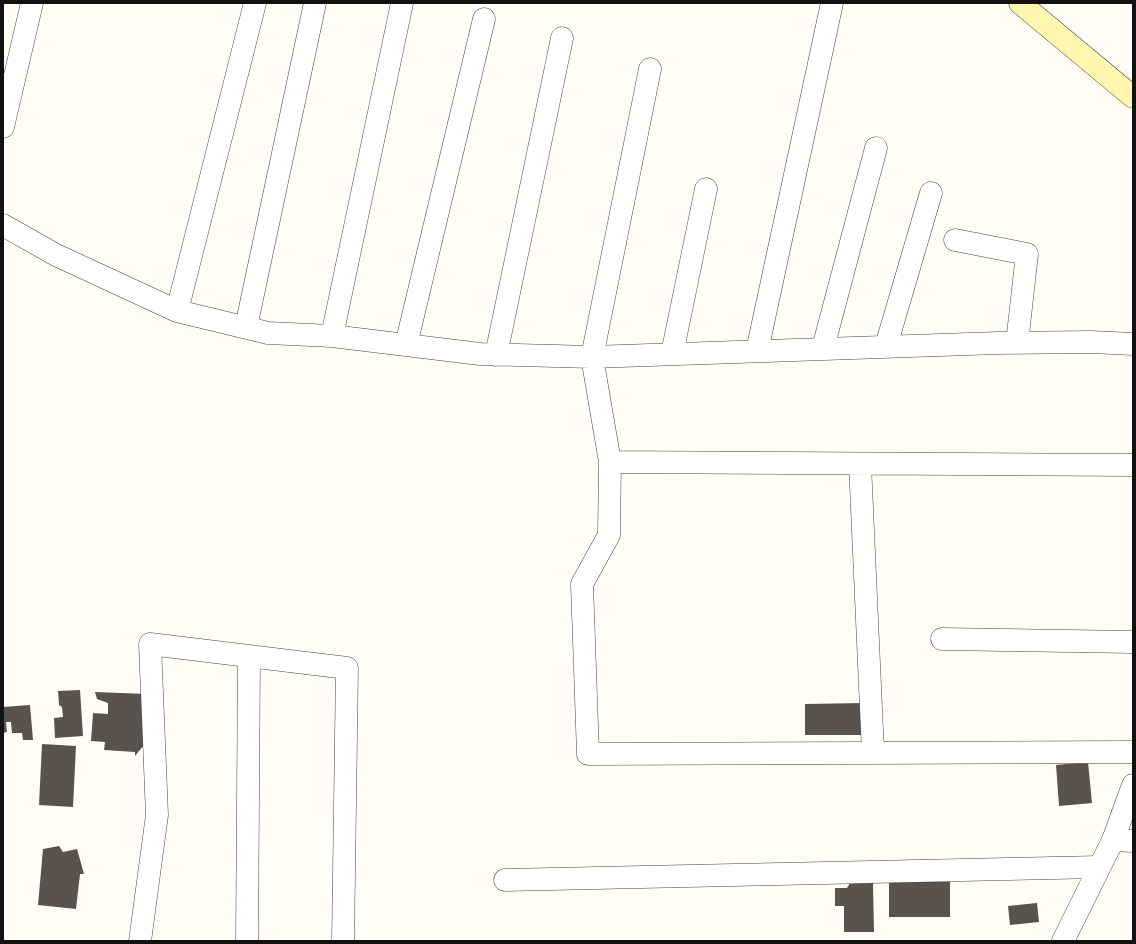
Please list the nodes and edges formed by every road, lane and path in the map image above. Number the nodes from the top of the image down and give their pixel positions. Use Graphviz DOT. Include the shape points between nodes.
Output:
graph roads {
  1 [pos="32,3"];
  2 [pos="255,3"];
  3 [pos="315,3"];
  4 [pos="402,3"];
  5 [pos="832,3"];
  6 [pos="1020,3"];
  7 [pos="484,19"];
  8 [pos="562,38"];
  9 [pos="650,69"];
  10 [pos="1133,97"];
  11 [pos="3,127"];
  12 [pos="876,148"];
  13 [pos="706,189"];
  14 [pos="931,193"];
  15 [pos="3,225"];
  16 [pos="955,240"];
  17 [pos="177,311"];
  18 [pos="246,327"];
  19 [pos="332,336"];
  20 [pos="1016,343"];
  21 [pos="1133,344"];
  22 [pos="406,345"];
  23 [pos="886,346"];
  24 [pos="823,348"];
  25 [pos="758,351"];
  26 [pos="672,354"];
  27 [pos="496,355"];
  28 [pos="592,357"];
  29 [pos="610,462"];
  30 [pos="860,464"];
  31 [pos="1133,465"];
  32 [pos="942,639"];
  33 [pos="1133,642"];
  34 [pos="249,656"];
  35 [pos="1133,752"];
  36 [pos="873,753"];
  37 [pos="1133,784"];
  38 [pos="1123,840"];
  39 [pos="1099,866"];
  40 [pos="505,880"];
  41 [pos="140,941"];
  42 [pos="248,941"];
  43 [pos="343,941"];
  44 [pos="1063,941"];
  1 -- 11 [label="street"];
  2 -- 17 [label="street"];
  3 -- 18 [label="street"];
  4 -- 19 [label="street"];
  5 -- 25 [label="street"];
  6 -- 10 [label="main road"];
  7 -- 22 [label="street"];
  8 -- 27 [label="street"];
  9 -- 28 [label="street"];
  12 -- 24 [label="street"];
  13 -- 26 [label="street"];
  14 -- 23 [label="street"];
  15 -- 17 [label="street" via="56,255"];
  16 -- 20 [label="street" via="1027,254"];
  17 -- 18 [label="street"];
  18 -- 19 [label="street" via="268,332"];
  19 -- 22 [label="street"];
  20 -- 21 [label="street"];
  20 -- 23 [label="street"];
  22 -- 27 [label="street"];
  23 -- 24 [label="street"];
  24 -- 25 [label="street"];
  25 -- 26 [label="street"];
  26 -- 28 [label="street"];
  27 -- 28 [label="street"];
  28 -- 29 [label="street"];
  29 -- 30 [label="street"];
  29 -- 36 [label="street" via="609,535 582,584 588,754"];
  30 -- 31 [label="street"];
  30 -- 36 [label="street"];
  32 -- 33 [label="street"];
  34 -- 41 [label="street" via="150,644 157,816"];
  34 -- 42 [label="street"];
  34 -- 43 [label="street" via="347,668"];
  35 -- 36 [label="street"];
  37 -- 38 [label="street"];
  38 -- 39 [label="street"];
  39 -- 40 [label="street"];
  39 -- 44 [label="street"];
}
